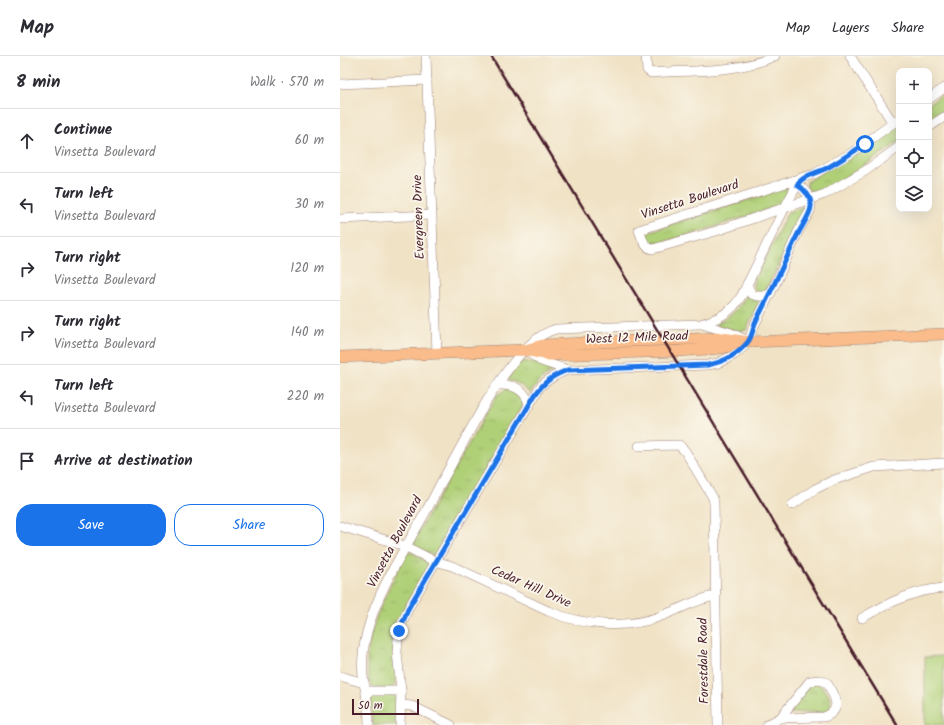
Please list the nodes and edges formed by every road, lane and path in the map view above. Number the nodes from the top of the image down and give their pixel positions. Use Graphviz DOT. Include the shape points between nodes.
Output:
graph roads {
  1 [pos="426,56"];
  2 [pos="646,56"];
  3 [pos="775,56"];
  4 [pos="850,56"];
  5 [pos="427,80"];
  6 [pos="340,84"];
  7 [pos="944,88"];
  8 [pos="932,97"];
  9 [pos="944,117"];
  10 [pos="896,121"];
  11 [pos="932,125"];
  12 [pos="896,150"];
  13 [pos="796,182"];
  14 [pos="810,200"];
  15 [pos="784,209"];
  16 [pos="431,215"];
  17 [pos="340,219"];
  18 [pos="747,284"];
  19 [pos="770,294"];
  20 [pos="700,324"];
  21 [pos="944,334"];
  22 [pos="749,342"];
  23 [pos="525,350"];
  24 [pos="437,353"];
  25 [pos="340,357"];
  26 [pos="568,370"];
  27 [pos="498,385"];
  28 [pos="530,404"];
  29 [pos="639,446"];
  30 [pos="944,463"];
  31 [pos="792,505"];
  32 [pos="340,526"];
  33 [pos="405,546"];
  34 [pos="436,561"];
  35 [pos="944,588"];
  36 [pos="715,596"];
  37 [pos="862,618"];
  38 [pos="340,676"];
  39 [pos="365,687"];
  40 [pos="400,691"];
  41 [pos="401,705"];
  42 [pos="780,718"];
  43 [pos="369,725"];
  44 [pos="400,725"];
  45 [pos="451,725"];
  46 [pos="718,725"];
  47 [pos="767,725"];
  1 -- 5 [label="street, Evergreen Drive"];
  2 -- 3 [label="street" via="647,72 651,73 738,67"];
  4 -- 10 [label="street"];
  5 -- 6 [label="street"];
  5 -- 16 [label="street, Evergreen Drive"];
  7 -- 8 [label="street"];
  9 -- 11 [label="street"];
  10 -- 13 [label="street, Vinsetta Boulevard" via="844,158"];
  12 -- 14 [label="street, Vinsetta Boulevard" via="842,185"];
  13 -- 14 [label="street"];
  13 -- 15 [label="street, Vinsetta Boulevard"];
  13 -- 15 [label="street, Vinsetta Boulevard" via="639,230 648,248 658,248"];
  14 -- 15 [label="street, Vinsetta Boulevard"];
  14 -- 19 [label="street" via="810,211"];
  15 -- 18 [label="street, Vinsetta Boulevard"];
  16 -- 17 [label="street"];
  16 -- 24 [label="street, Evergreen Drive"];
  18 -- 19 [label="street" via="751,294 763,297"];
  18 -- 20 [label="street, Vinsetta Boulevard" via="739,300 730,310 718,318"];
  19 -- 22 [label="street"];
  20 -- 22 [label="street, Vinsetta Boulevard" via="731,333"];
  20 -- 23 [label="street, Vinsetta Boulevard" via="556,329 537,338"];
  21 -- 22 [label="main road, West 12 Mile Road"];
  22 -- 23 [label="main road, West 12 Mile Road" via="722,348 550,356"];
  22 -- 26 [label="street" via="734,355 708,365"];
  23 -- 24 [label="main road, West 12 Mile Road"];
  23 -- 26 [label="street" via="541,361"];
  23 -- 27 [label="street, Vinsetta Boulevard" via="510,366"];
  24 -- 25 [label="main road, West 12 Mile Road"];
  26 -- 28 [label="street" via="546,381"];
  27 -- 28 [label="street" via="510,385 521,389"];
  27 -- 33 [label="street, Vinsetta Boulevard"];
  28 -- 34 [label="street"];
  29 -- 36 [label="street, Forestdale Road" via="674,444 681,447 713,498"];
  30 -- 31 [label="street" via="874,467 834,480"];
  32 -- 33 [label="street, Cedar Hill Drive"];
  33 -- 34 [label="street, Cedar Hill Drive"];
  33 -- 39 [label="street, Vinsetta Boulevard" via="371,619 364,648"];
  34 -- 36 [label="street, Cedar Hill Drive" via="562,617 587,623 640,622 665,615 706,597"];
  34 -- 40 [label="street" via="409,607 399,631 397,652"];
  35 -- 37 [label="street" via="913,593"];
  36 -- 46 [label="street, Forestdale Road"];
  38 -- 39 [label="street"];
  39 -- 40 [label="street"];
  39 -- 43 [label="street, Vinsetta Boulevard"];
  40 -- 41 [label="street"];
  41 -- 44 [label="street"];
  41 -- 45 [label="street" via="412,706"];
  42 -- 42 [label="street" via="824,717 833,713 836,701 827,683 820,680 810,681"];
  42 -- 47 [label="street"];
}
